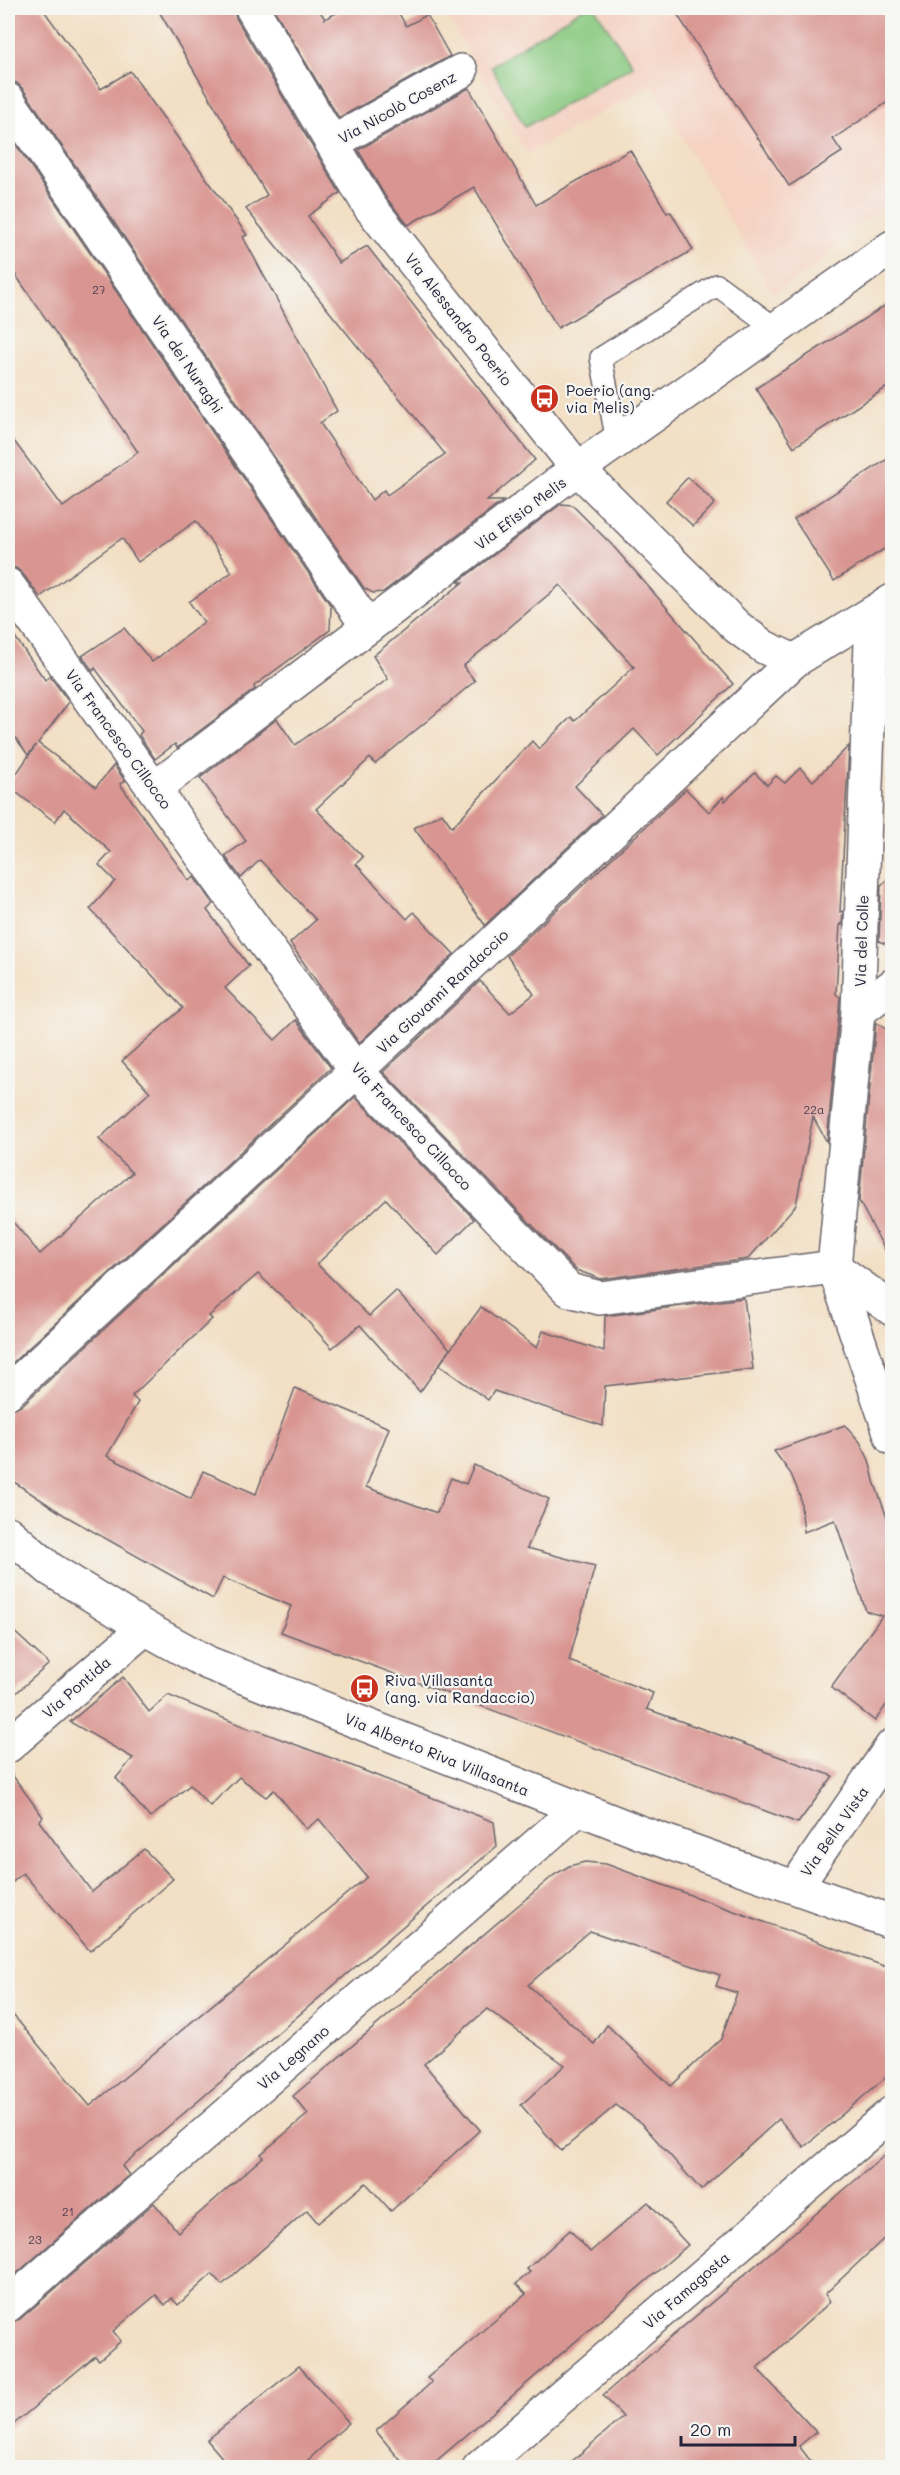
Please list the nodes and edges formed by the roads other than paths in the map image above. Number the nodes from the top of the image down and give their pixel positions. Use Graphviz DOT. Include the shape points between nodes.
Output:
graph roads {
  1 [pos="252,8"];
  2 [pos="461,70"];
  3 [pos="8,100"];
  4 [pos="332,143"];
  5 [pos="892,247"];
  6 [pos="776,329"];
  7 [pos="617,441"];
  8 [pos="578,469"];
  9 [pos="8,585"];
  10 [pos="882,607"];
  11 [pos="368,627"];
  12 [pos="794,661"];
  13 [pos="155,788"];
  14 [pos="892,986"];
  15 [pos="858,1012"];
  16 [pos="356,1071"];
  17 [pos="834,1267"];
  18 [pos="892,1309"];
  19 [pos="892,1318"];
  20 [pos="859,1341"];
  21 [pos="8,1392"];
  22 [pos="892,1438"];
  23 [pos="8,1533"];
  24 [pos="145,1628"];
  25 [pos="8,1746"];
  26 [pos="892,1746"];
  27 [pos="578,1809"];
  28 [pos="796,1886"];
  29 [pos="892,1922"];
  30 [pos="892,2113"];
  31 [pos="8,2305"];
  32 [pos="479,2468"];
  1 -- 4 [label="street, Via Alessandro Poerio"];
  2 -- 4 [label="street, Via Nicolò Cosenz"];
  3 -- 11 [label="street, Via dei Nuraghi"];
  4 -- 8 [label="street, Via Alessandro Poerio" via="370,207"];
  5 -- 6 [label="street, Via Efisio Melis"];
  6 -- 7 [label="street, Via Efisio Melis"];
  6 -- 7 [label="lane" via="717,285 601,358"];
  7 -- 8 [label="street, Via Efisio Melis"];
  8 -- 11 [label="street, Via Efisio Melis"];
  8 -- 12 [label="street, Via Alessandro Poerio" via="737,627 764,647"];
  9 -- 13 [label="street, Via Francesco Cillocco"];
  10 -- 12 [label="street, Via Giovanni Randaccio"];
  10 -- 15 [label="street, Via del Colle"];
  11 -- 13 [label="street, Via Efisio Melis"];
  12 -- 16 [label="street, Via Giovanni Randaccio"];
  13 -- 16 [label="street, Via Francesco Cillocco"];
  14 -- 15 [label="street"];
  15 -- 17 [label="street, Via del Colle"];
  16 -- 17 [label="street, Via Francesco Cillocco" via="569,1290 600,1298"];
  16 -- 21 [label="street, Via Giovanni Randaccio"];
  17 -- 18 [label="street"];
  17 -- 20 [label="street"];
  19 -- 20 [label="street"];
  20 -- 22 [label="street"];
  23 -- 24 [label="street, Via Alberto Riva Villasanta" via="50,1569"];
  24 -- 25 [label="street, Via Pontida"];
  24 -- 27 [label="street, Via Alberto Riva Villasanta" via="208,1663"];
  26 -- 28 [label="street, Via Bella Vista"];
  27 -- 28 [label="street, Via Alberto Riva Villasanta"];
  27 -- 31 [label="street, Via Legnano"];
  28 -- 29 [label="street, Via Alberto Riva Villasanta"];
  30 -- 32 [label="street, Via Famagosta"];
}
